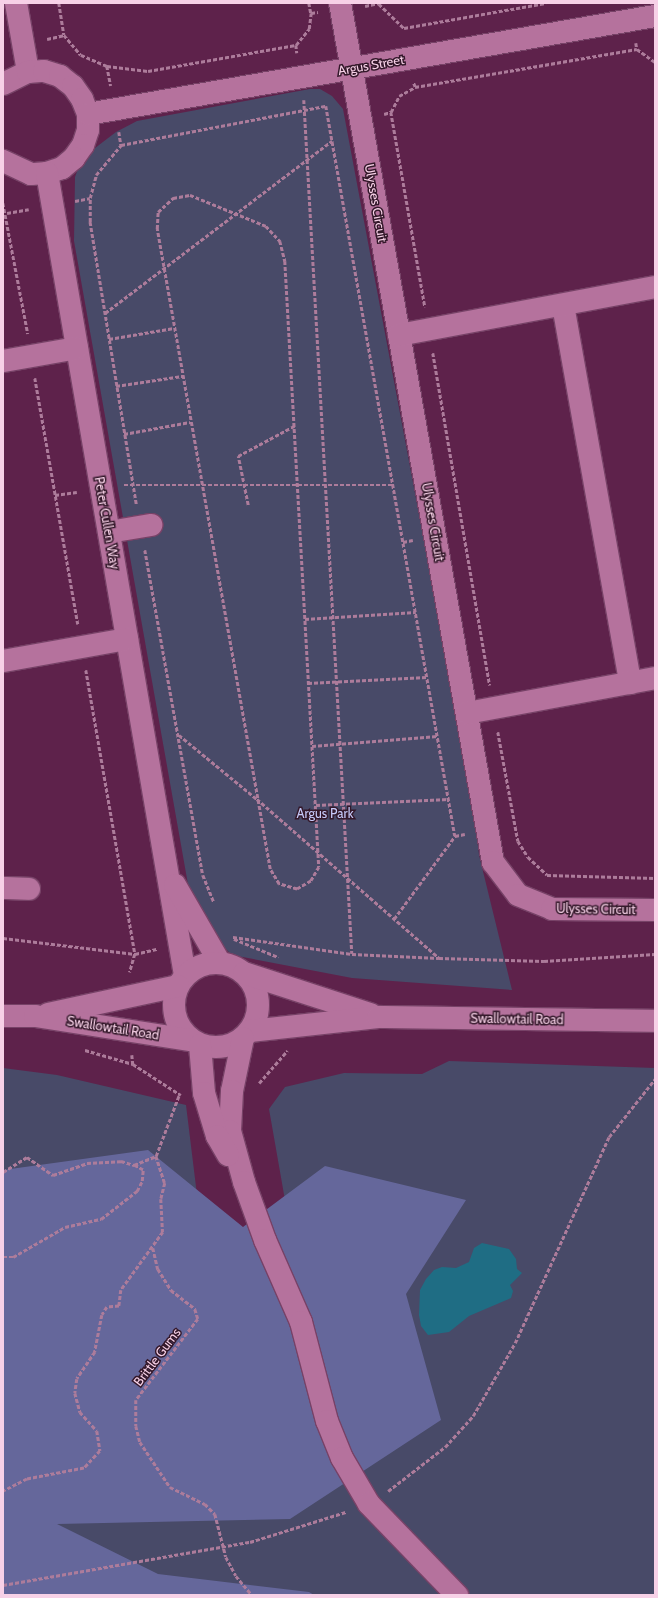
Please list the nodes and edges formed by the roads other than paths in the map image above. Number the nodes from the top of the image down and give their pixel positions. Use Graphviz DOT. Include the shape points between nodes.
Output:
graph roads {
  1 [pos="16,3"];
  2 [pos="340,3"];
  3 [pos="655,16"];
  4 [pos="352,69"];
  5 [pos="28,72"];
  6 [pos="3,84"];
  7 [pos="88,114"];
  8 [pos="3,161"];
  9 [pos="47,173"];
  10 [pos="655,287"];
  11 [pos="563,305"];
  12 [pos="399,335"];
  13 [pos="77,348"];
  14 [pos="3,361"];
  15 [pos="146,526"];
  16 [pos="109,532"];
  17 [pos="127,639"];
  18 [pos="3,662"];
  19 [pos="655,678"];
  20 [pos="630,683"];
  21 [pos="466,713"];
  22 [pos="168,872"];
  23 [pos="3,888"];
  24 [pos="29,889"];
  25 [pos="655,910"];
  26 [pos="220,963"];
  27 [pos="244,973"];
  28 [pos="182,980"];
  29 [pos="3,1016"];
  30 [pos="35,1016"];
  31 [pos="378,1017"];
  32 [pos="655,1021"];
  33 [pos="247,1034"];
  34 [pos="195,1042"];
  35 [pos="244,1182"];
  36 [pos="457,1595"];
  1 -- 5 [label="street"];
  2 -- 4 [label="street, Ulysses Circuit"];
  3 -- 4 [label="street, Argus Street"];
  4 -- 7 [label="street, Argus Street"];
  4 -- 12 [label="street, Ulysses Circuit"];
  5 -- 6 [label="street"];
  5 -- 7 [label="street" via="44,71 60,76 73,86"];
  7 -- 9 [label="street" via="88,130 83,145 62,168"];
  8 -- 9 [label="street" via="31,174"];
  9 -- 13 [label="street, Peter Cullen Way"];
  10 -- 11 [label="street"];
  11 -- 12 [label="street"];
  11 -- 20 [label="street"];
  12 -- 21 [label="street, Ulysses Circuit"];
  13 -- 14 [label="street"];
  13 -- 16 [label="street, Peter Cullen Way"];
  15 -- 16 [label="street"];
  16 -- 17 [label="street, Peter Cullen Way"];
  17 -- 18 [label="street"];
  17 -- 22 [label="street, Peter Cullen Way"];
  19 -- 20 [label="street"];
  20 -- 21 [label="street"];
  21 -- 25 [label="street, Ulysses Circuit" via="493,862 518,895 552,909"];
  22 -- 26 [label="street, Peter Cullen Way"];
  22 -- 28 [label="street, Peter Cullen Way"];
  23 -- 24 [label="street"];
  26 -- 27 [label="street, Swallowtail Road"];
  26 -- 28 [label="street, Swallowtail Road" via="201,965"];
  27 -- 31 [label="street, Swallowtail Road"];
  27 -- 33 [label="street" via="251,981 258,1001 258,1012"];
  28 -- 30 [label="street, Swallowtail Road"];
  28 -- 34 [label="street, Swallowtail Road" via="173,1009 182,1032"];
  29 -- 30 [label="street, Swallowtail Road"];
  30 -- 34 [label="street, Swallowtail Road"];
  31 -- 32 [label="street, Swallowtail Road"];
  31 -- 33 [label="street, Swallowtail Road"];
  33 -- 34 [label="street, Swallowtail Road" via="222,1048"];
  33 -- 35 [label="street" via="232,1091 230,1131"];
  34 -- 35 [label="street" via="204,1093 217,1136"];
  35 -- 36 [label="street" via="301,1322 327,1421 342,1458 369,1504"];
}
